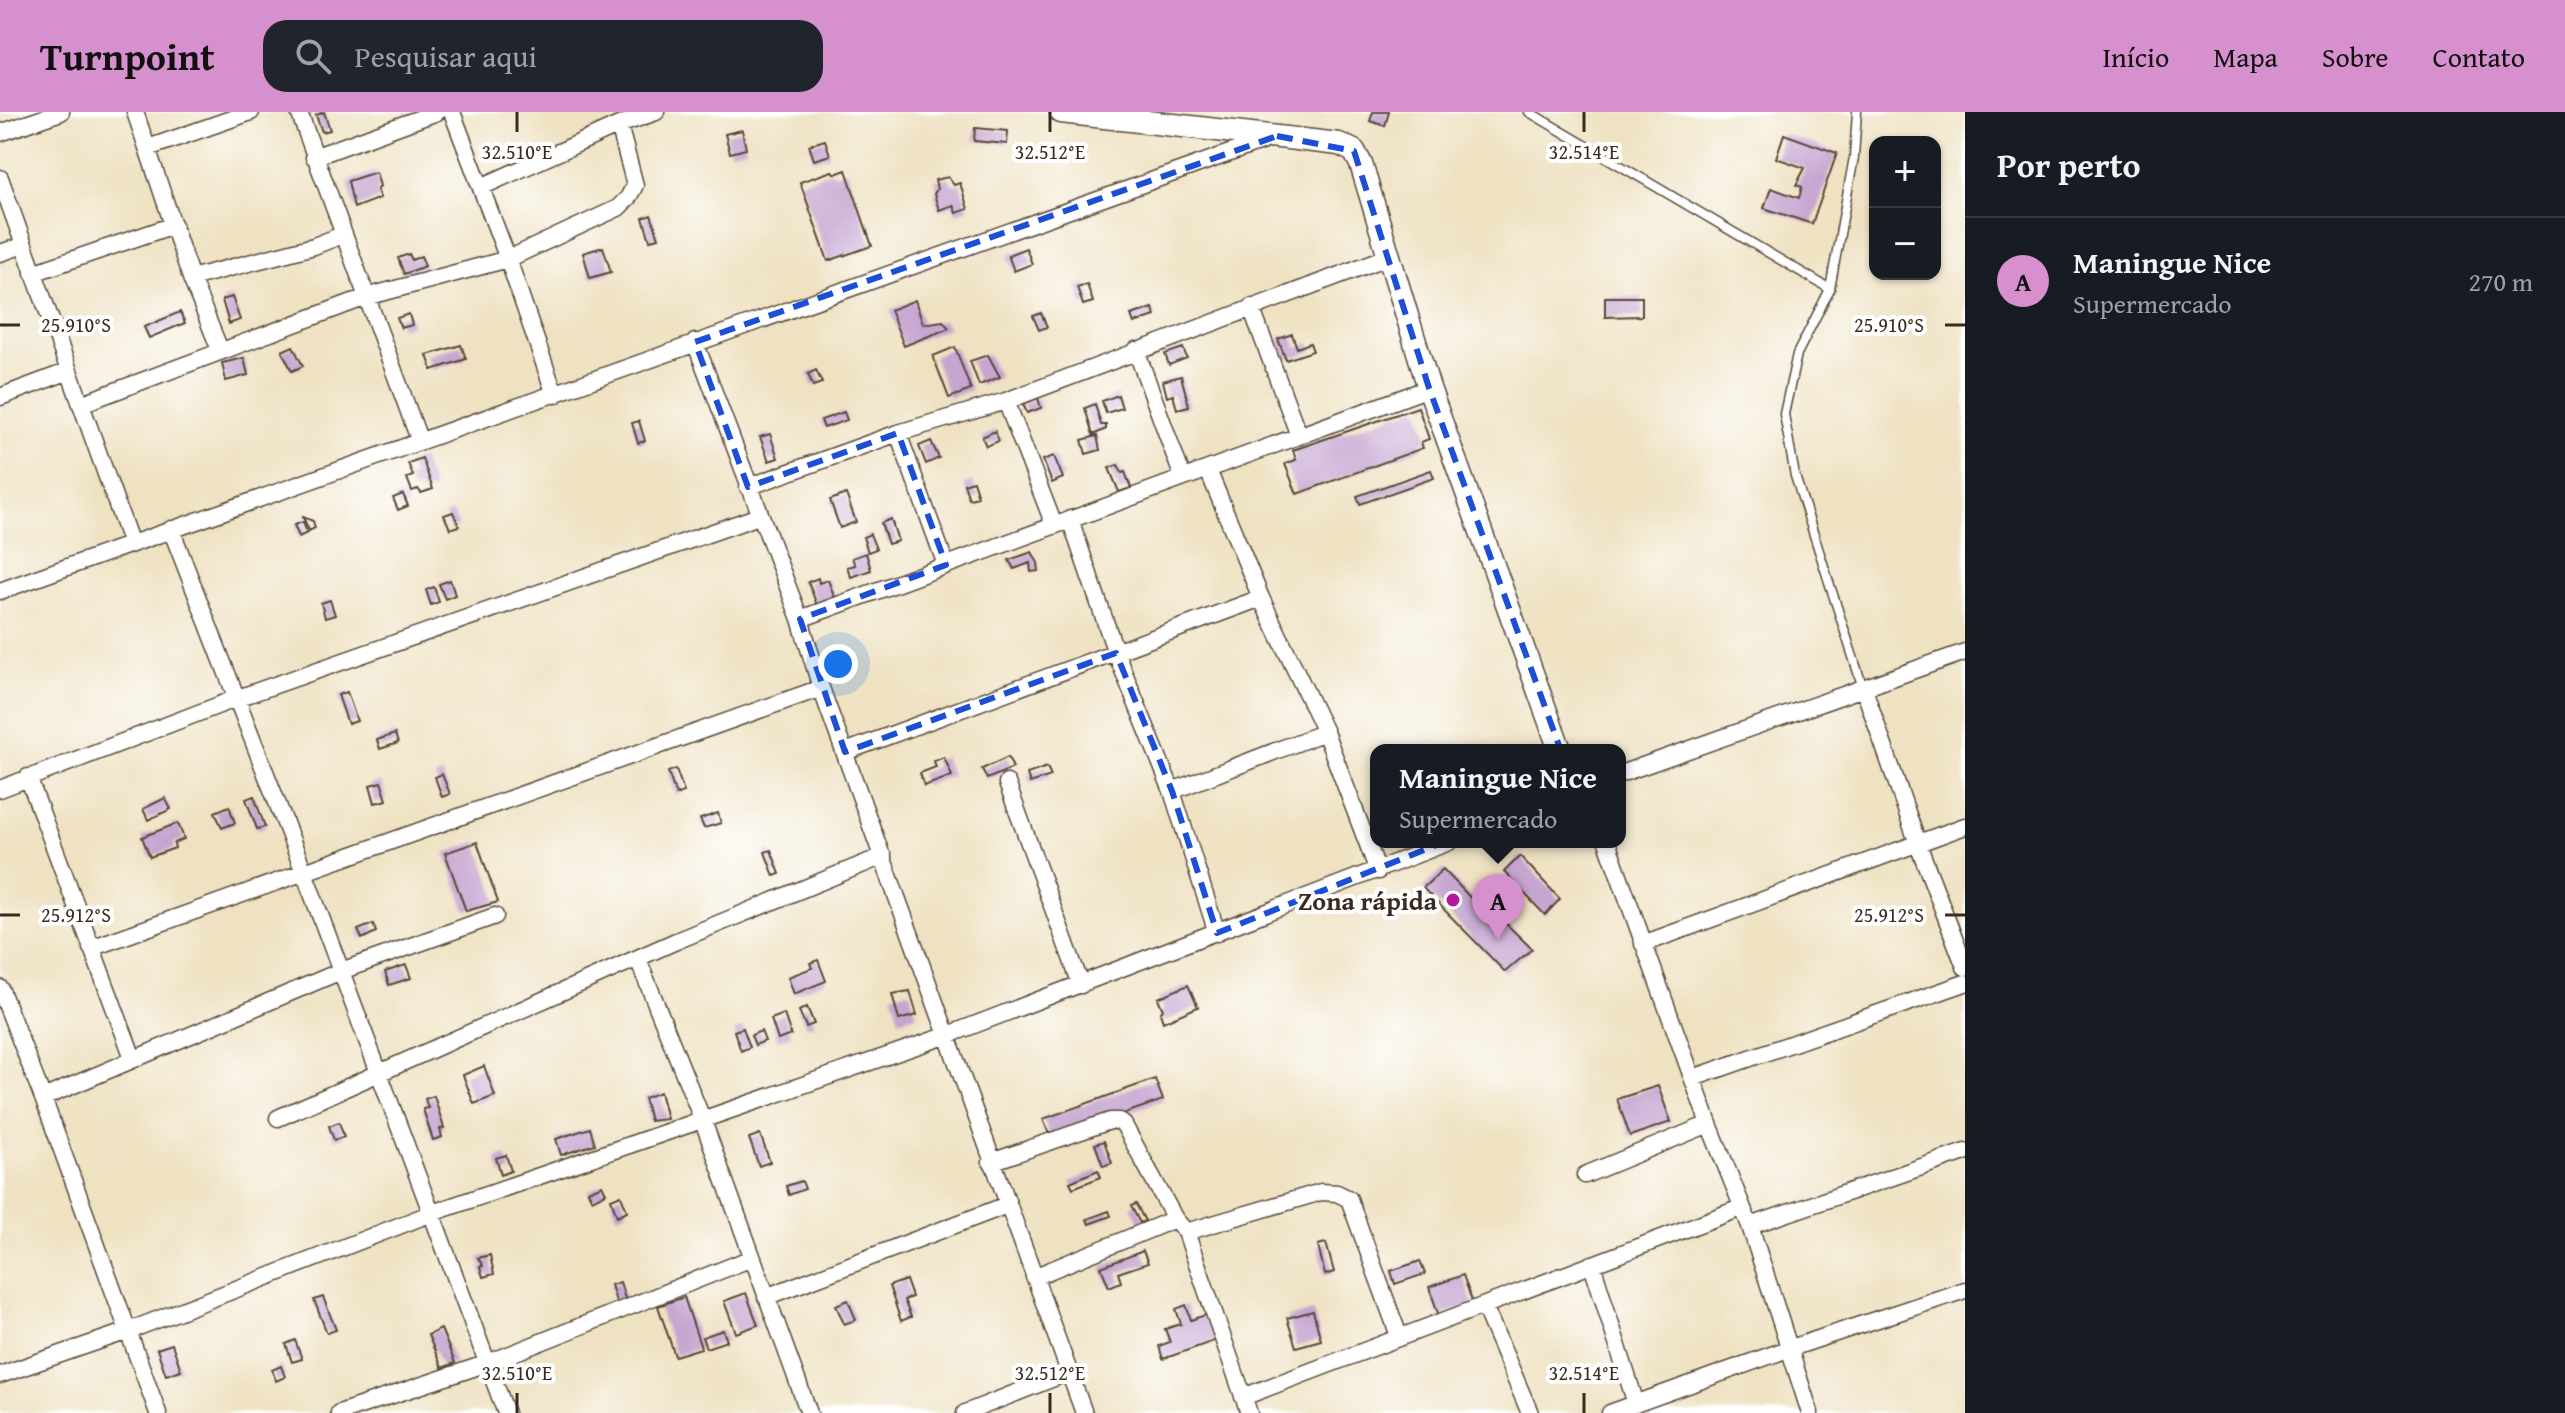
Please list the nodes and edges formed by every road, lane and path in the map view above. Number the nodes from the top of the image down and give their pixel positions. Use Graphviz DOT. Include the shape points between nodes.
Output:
graph roads {
  1 [pos="61,112"];
  2 [pos="135,112"];
  3 [pos="251,112"];
  4 [pos="299,112"];
  5 [pos="437,112"];
  6 [pos="452,112"];
  7 [pos="656,112"];
  8 [pos="1061,112"];
  9 [pos="1529,112"];
  10 [pos="1857,112"];
  11 [pos="619,125"];
  12 [pos="0,133"];
  13 [pos="1277,136"];
  14 [pos="148,148"];
  15 [pos="314,157"];
  16 [pos="0,178"];
  17 [pos="481,187"];
  18 [pos="174,225"];
  19 [pos="342,235"];
  20 [pos="24,245"];
  21 [pos="0,253"];
  22 [pos="1390,256"];
  23 [pos="508,259"];
  24 [pos="33,273"];
  25 [pos="191,278"];
  26 [pos="1830,289"];
  27 [pos="366,297"];
  28 [pos="1251,307"];
  29 [pos="695,342"];
  30 [pos="220,350"];
  31 [pos="1136,350"];
  32 [pos="69,371"];
  33 [pos="1429,388"];
  34 [pos="555,395"];
  35 [pos="0,397"];
  36 [pos="1006,401"];
  37 [pos="81,404"];
  38 [pos="898,433"];
  39 [pos="1299,436"];
  40 [pos="420,442"];
  41 [pos="1208,470"];
  42 [pos="1183,478"];
  43 [pos="748,487"];
  44 [pos="759,516"];
  45 [pos="1062,522"];
  46 [pos="171,529"];
  47 [pos="131,544"];
  48 [pos="946,565"];
  49 [pos="0,591"];
  50 [pos="1261,598"];
  51 [pos="800,619"];
  52 [pos="1965,652"];
  53 [pos="1116,653"];
  54 [pos="821,688"];
  55 [pos="1864,689"];
  56 [pos="235,699"];
  57 [pos="1325,732"];
  58 [pos="1558,744"];
  59 [pos="845,752"];
  60 [pos="1626,772"];
  61 [pos="28,777"];
  62 [pos="1007,783"];
  63 [pos="0,789"];
  64 [pos="1172,791"];
  65 [pos="1965,826"];
  66 [pos="1918,844"];
  67 [pos="1434,848"];
  68 [pos="1609,848"];
  69 [pos="883,856"];
  70 [pos="1378,871"];
  71 [pos="304,872"];
  72 [pos="495,916"];
  73 [pos="1217,933"];
  74 [pos="1643,944"];
  75 [pos="91,948"];
  76 [pos="638,959"];
  77 [pos="1965,967"];
  78 [pos="341,971"];
  79 [pos="1965,983"];
  80 [pos="1081,985"];
  81 [pos="0,988"];
  82 [pos="948,1035"];
  83 [pos="133,1058"];
  84 [pos="379,1075"];
  85 [pos="1693,1078"];
  86 [pos="43,1098"];
  87 [pos="278,1118"];
  88 [pos="703,1121"];
  89 [pos="1709,1124"];
  90 [pos="1965,1152"];
  91 [pos="991,1162"];
  92 [pos="1585,1175"];
  93 [pos="1007,1205"];
  94 [pos="1741,1208"];
  95 [pos="432,1213"];
  96 [pos="1180,1226"];
  97 [pos="1750,1226"];
  98 [pos="752,1258"];
  99 [pos="1592,1264"];
  100 [pos="1034,1277"];
  101 [pos="1965,1290"];
  102 [pos="766,1297"];
  103 [pos="1484,1306"];
  104 [pos="128,1331"];
  105 [pos="1399,1336"];
  106 [pos="1788,1349"];
  107 [pos="488,1363"];
  108 [pos="1069,1372"];
  109 [pos="0,1375"];
  110 [pos="1636,1404"];
  111 [pos="1246,1405"];
  112 [pos="158,1413"];
  113 [pos="339,1413"];
  114 [pos="506,1413"];
  115 [pos="809,1413"];
  116 [pos="965,1413"];
  117 [pos="1084,1413"];
  118 [pos="1530,1413"];
  119 [pos="1610,1413"];
  120 [pos="1810,1413"];
  1 -- 12 [label="street"];
  2 -- 14 [label="street"];
  3 -- 14 [label="street"];
  4 -- 15 [label="street"];
  5 -- 15 [label="street"];
  6 -- 17 [label="street"];
  7 -- 11 [label="street"];
  8 -- 13 [label="street"];
  9 -- 26 [label="lane"];
  10 -- 26 [label="lane"];
  11 -- 17 [label="street"];
  11 -- 23 [label="street" via="635,185 628,198 618,208"];
  13 -- 22 [label="street" via="1339,144 1354,151"];
  13 -- 29 [label="street"];
  14 -- 18 [label="street"];
  15 -- 19 [label="street"];
  16 -- 20 [label="street"];
  17 -- 23 [label="street"];
  18 -- 24 [label="street"];
  18 -- 25 [label="street"];
  19 -- 25 [label="street"];
  19 -- 27 [label="street"];
  20 -- 21 [label="street"];
  20 -- 24 [label="street"];
  22 -- 28 [label="street"];
  22 -- 33 [label="street"];
  23 -- 27 [label="street"];
  23 -- 34 [label="street"];
  24 -- 32 [label="street"];
  25 -- 30 [label="street"];
  26 -- 55 [label="lane" via="1797,354 1784,414 1795,476"];
  27 -- 30 [label="street"];
  27 -- 40 [label="street"];
  28 -- 31 [label="street"];
  28 -- 39 [label="street"];
  29 -- 34 [label="street"];
  29 -- 43 [label="street"];
  30 -- 37 [label="street"];
  31 -- 36 [label="street"];
  31 -- 42 [label="street"];
  32 -- 35 [label="street"];
  32 -- 37 [label="street"];
  33 -- 39 [label="street"];
  33 -- 58 [label="street"];
  34 -- 40 [label="street"];
  36 -- 38 [label="street"];
  36 -- 45 [label="street"];
  37 -- 47 [label="street"];
  38 -- 43 [label="street"];
  38 -- 48 [label="street"];
  39 -- 41 [label="street"];
  40 -- 46 [label="street"];
  41 -- 42 [label="street"];
  41 -- 50 [label="street"];
  42 -- 45 [label="street"];
  43 -- 44 [label="street"];
  44 -- 51 [label="street"];
  44 -- 56 [label="street"];
  45 -- 48 [label="street"];
  45 -- 53 [label="street"];
  46 -- 47 [label="street"];
  46 -- 56 [label="street"];
  47 -- 49 [label="street"];
  48 -- 51 [label="street"];
  50 -- 53 [label="street"];
  50 -- 57 [label="street"];
  51 -- 54 [label="street"];
  52 -- 55 [label="street"];
  53 -- 59 [label="street"];
  53 -- 64 [label="street"];
  54 -- 59 [label="street"];
  54 -- 71 [label="street"];
  55 -- 60 [label="street"];
  55 -- 66 [label="street"];
  56 -- 61 [label="street"];
  56 -- 71 [label="street"];
  57 -- 64 [label="street"];
  57 -- 70 [label="street"];
  59 -- 69 [label="street"];
  61 -- 63 [label="street"];
  61 -- 75 [label="street"];
  62 -- 80 [label="street"];
  64 -- 73 [label="street"];
  65 -- 66 [label="street"];
  66 -- 74 [label="street"];
  66 -- 77 [label="street"];
  67 -- 70 [label="street"];
  68 -- 74 [label="street"];
  69 -- 76 [label="street"];
  69 -- 82 [label="street"];
  70 -- 73 [label="street"];
  71 -- 75 [label="street"];
  71 -- 78 [label="street"];
  72 -- 78 [label="street"];
  73 -- 80 [label="street"];
  74 -- 85 [label="street"];
  75 -- 83 [label="street"];
  76 -- 84 [label="street"];
  76 -- 88 [label="street"];
  78 -- 83 [label="street"];
  78 -- 84 [label="street"];
  79 -- 85 [label="street"];
  80 -- 82 [label="street"];
  81 -- 86 [label="street"];
  82 -- 88 [label="street"];
  82 -- 91 [label="street"];
  83 -- 86 [label="street"];
  84 -- 87 [label="street"];
  84 -- 95 [label="street"];
  85 -- 89 [label="street"];
  86 -- 104 [label="street"];
  88 -- 95 [label="street"];
  88 -- 98 [label="street"];
  89 -- 92 [label="street"];
  89 -- 94 [label="street"];
  90 -- 97 [label="street"];
  91 -- 93 [label="street"];
  91 -- 96 [label="street" via="1119,1121"];
  93 -- 100 [label="street"];
  93 -- 102 [label="street"];
  94 -- 97 [label="street"];
  94 -- 99 [label="street"];
  95 -- 104 [label="street"];
  95 -- 107 [label="street"];
  96 -- 100 [label="street"];
  96 -- 105 [label="street" via="1321,1192 1349,1199"];
  96 -- 111 [label="street"];
  97 -- 106 [label="street"];
  98 -- 102 [label="street"];
  98 -- 107 [label="street"];
  99 -- 103 [label="street"];
  99 -- 110 [label="street"];
  100 -- 108 [label="street"];
  101 -- 106 [label="street"];
  102 -- 115 [label="street"];
  103 -- 105 [label="street"];
  103 -- 118 [label="street"];
  104 -- 109 [label="street"];
  104 -- 112 [label="street"];
  105 -- 111 [label="street"];
  106 -- 110 [label="street"];
  106 -- 120 [label="street"];
  107 -- 113 [label="street"];
  107 -- 114 [label="street"];
  108 -- 116 [label="street"];
  108 -- 117 [label="street"];
  110 -- 119 [label="street"];
}
